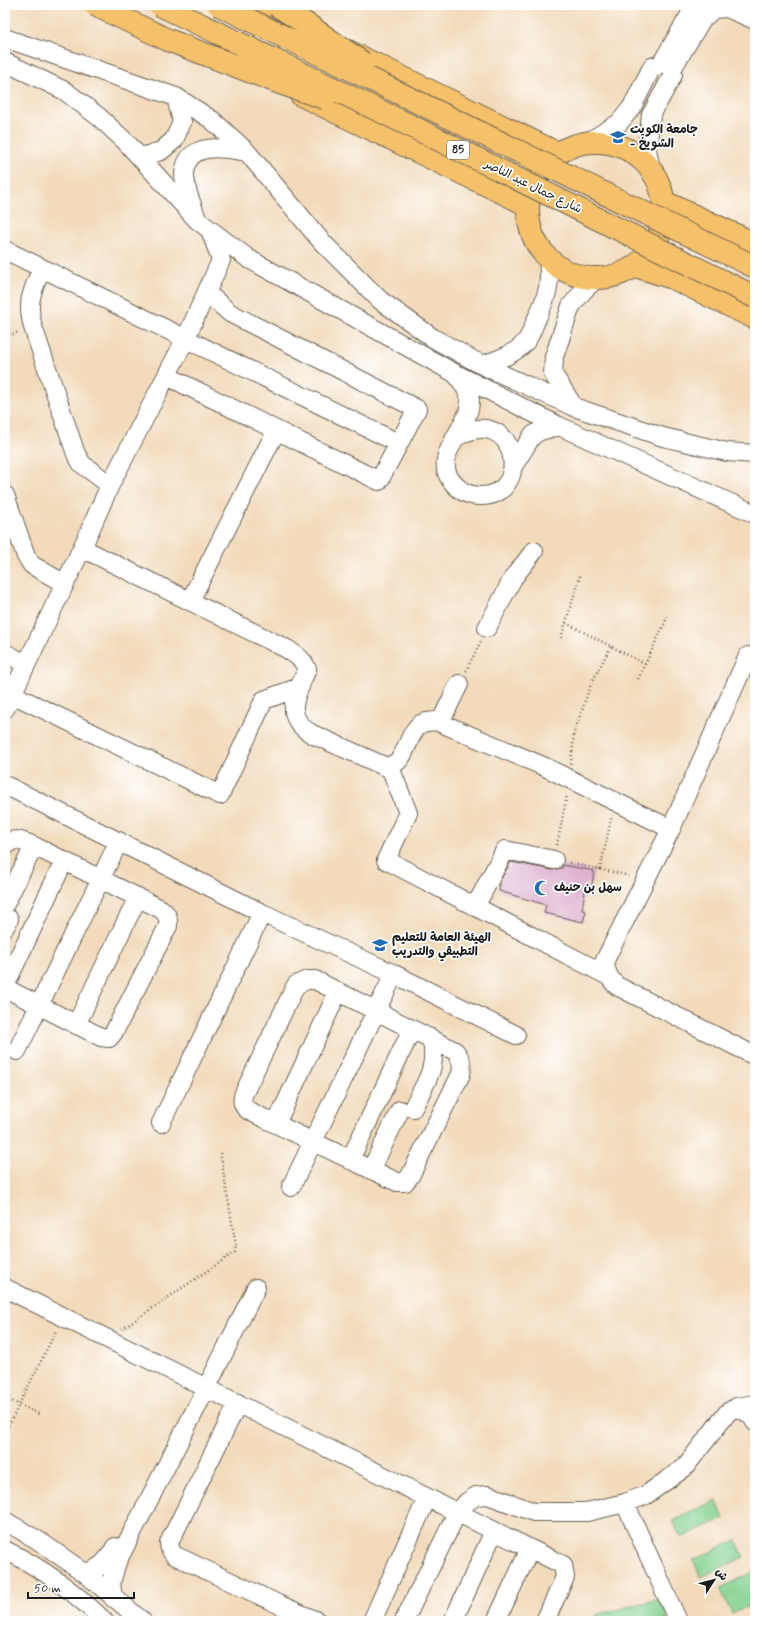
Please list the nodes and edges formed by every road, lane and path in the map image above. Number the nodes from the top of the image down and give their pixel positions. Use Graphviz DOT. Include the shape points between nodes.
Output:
graph roads {
  1 [pos="95,5"];
  2 [pos="115,5"];
  3 [pos="160,5"];
  4 [pos="219,5"];
  5 [pos="254,5"];
  6 [pos="276,5"];
  7 [pos="690,5"];
  8 [pos="724,6"];
  9 [pos="755,20"];
  10 [pos="5,38"];
  11 [pos="5,62"];
  12 [pos="666,66"];
  13 [pos="176,97"];
  14 [pos="418,102"];
  15 [pos="411,126"];
  16 [pos="590,142"];
  17 [pos="247,152"];
  18 [pos="557,153"];
  19 [pos="140,158"];
  20 [pos="650,169"];
  21 [pos="664,202"];
  22 [pos="528,205"];
  23 [pos="204,225"];
  24 [pos="755,244"];
  25 [pos="5,250"];
  26 [pos="548,258"];
  27 [pos="249,259"];
  28 [pos="221,260"];
  29 [pos="636,266"];
  30 [pos="755,267"];
  31 [pos="42,268"];
  32 [pos="598,278"];
  33 [pos="207,293"];
  34 [pos="755,297"];
  35 [pos="755,318"];
  36 [pos="186,338"];
  37 [pos="482,365"];
  38 [pos="456,374"];
  39 [pos="167,376"];
  40 [pos="574,407"];
  41 [pos="559,426"];
  42 [pos="276,430"];
  43 [pos="457,437"];
  44 [pos="398,444"];
  45 [pos="755,454"];
  46 [pos="514,465"];
  47 [pos="110,485"];
  48 [pos="5,495"];
  49 [pos="755,514"];
  50 [pos="82,548"];
  51 [pos="534,551"];
  52 [pos="581,573"];
  53 [pos="65,584"];
  54 [pos="190,601"];
  55 [pos="669,614"];
  56 [pos="566,623"];
  57 [pos="487,628"];
  58 [pos="562,638"];
  59 [pos="611,646"];
  60 [pos="5,653"];
  61 [pos="748,656"];
  62 [pos="26,664"];
  63 [pos="645,664"];
  64 [pos="638,678"];
  65 [pos="459,684"];
  66 [pos="300,687"];
  67 [pos="9,701"];
  68 [pos="440,723"];
  69 [pos="390,767"];
  70 [pos="570,779"];
  71 [pos="5,785"];
  72 [pos="615,801"];
  73 [pos="671,829"];
  74 [pos="119,841"];
  75 [pos="34,846"];
  76 [pos="5,847"];
  77 [pos="554,860"];
  78 [pos="64,861"];
  79 [pos="600,870"];
  80 [pos="101,879"];
  81 [pos="646,879"];
  82 [pos="138,897"];
  83 [pos="475,907"];
  84 [pos="262,913"];
  85 [pos="6,917"];
  86 [pos="394,974"];
  87 [pos="608,976"];
  88 [pos="5,987"];
  89 [pos="338,992"];
  90 [pos="39,1006"];
  91 [pos="376,1011"];
  92 [pos="76,1025"];
  93 [pos="412,1029"];
  94 [pos="516,1035"];
  95 [pos="431,1038"];
  96 [pos="17,1051"];
  97 [pos="755,1056"];
  98 [pos="161,1123"];
  99 [pos="276,1124"];
  100 [pos="313,1142"];
  101 [pos="220,1152"];
  102 [pos="350,1160"];
  103 [pos="371,1170"];
  104 [pos="291,1187"];
  105 [pos="253,1286"];
  106 [pos="5,1288"];
  107 [pos="63,1316"];
  108 [pos="109,1338"];
  109 [pos="203,1385"];
  110 [pos="5,1398"];
  111 [pos="238,1403"];
  112 [pos="755,1404"];
  113 [pos="19,1405"];
  114 [pos="737,1407"];
  115 [pos="39,1414"];
  116 [pos="755,1422"];
  117 [pos="5,1433"];
  118 [pos="427,1498"];
  119 [pos="625,1503"];
  120 [pos="457,1513"];
  121 [pos="5,1521"];
  122 [pos="494,1531"];
  123 [pos="39,1540"];
  124 [pos="530,1549"];
  125 [pos="5,1550"];
  126 [pos="26,1560"];
  127 [pos="84,1573"];
  128 [pos="113,1598"];
  129 [pos="92,1614"];
  130 [pos="104,1621"];
  131 [pos="142,1621"];
  132 [pos="317,1621"];
  133 [pos="372,1621"];
  134 [pos="404,1621"];
  135 [pos="452,1621"];
  136 [pos="496,1621"];
  137 [pos="545,1621"];
  138 [pos="678,1621"];
  1 -- 15 [label="main road, bridge" via="196,51 280,83"];
  2 -- 22 [label="main road"];
  3 -- 15 [label="main road, شارع جمال عبد الناصر / 85, bridge"];
  4 -- 14 [label="main road, 85, bridge"];
  5 -- 18 [label="main road"];
  6 -- 14 [label="main road, bridge" via="305,22"];
  7 -- 12 [label="street" via="691,13"];
  8 -- 9 [label="street"];
  8 -- 12 [label="street" via="714,9 702,19"];
  10 -- 13 [label="street"];
  11 -- 19 [label="street" via="65,91 100,117"];
  12 -- 16 [label="street" via="652,67 632,108 619,123"];
  12 -- 20 [label="street" via="673,75 651,115 647,150"];
  13 -- 17 [label="street" via="212,120"];
  13 -- 19 [label="street" via="182,122 174,140 161,151"];
  14 -- 30 [label="main road, 85, bridge"];
  15 -- 34 [label="main road, شارع جمال عبد الناصر / 85, bridge"];
  16 -- 18 [label="main road"];
  16 -- 20 [label="main road" via="607,142 624,147 638,156"];
  17 -- 23 [label="street" via="218,147 197,152 188,163 184,175"];
  17 -- 37 [label="street" via="322,242 380,300 433,338"];
  18 -- 22 [label="main road" via="542,167 532,185"];
  19 -- 23 [label="street"];
  20 -- 21 [label="main road" via="659,184"];
  21 -- 24 [label="main road"];
  21 -- 29 [label="main road" via="664,220 658,238 649,253"];
  22 -- 26 [label="main road" via="530,225 537,244"];
  23 -- 27 [label="street"];
  23 -- 28 [label="street"];
  25 -- 31 [label="street"];
  26 -- 32 [label="main road" via="568,272"];
  26 -- 37 [label="street" via="548,294 526,340 500,360"];
  27 -- 28 [label="street"];
  27 -- 38 [label="street"];
  28 -- 33 [label="street"];
  29 -- 32 [label="main road" via="617,275"];
  29 -- 35 [label="main road" via="672,278"];
  31 -- 36 [label="street"];
  31 -- 47 [label="street" via="30,298 29,313 33,327 76,454 82,464"];
  32 -- 40 [label="street" via="571,306 554,357 554,374"];
  33 -- 36 [label="street"];
  33 -- 44 [label="street" via="230,313 417,409"];
  36 -- 39 [label="street"];
  36 -- 44 [label="street"];
  37 -- 40 [label="street"];
  38 -- 41 [label="street"];
  38 -- 43 [label="street" via="470,400"];
  39 -- 42 [label="street"];
  39 -- 47 [label="street"];
  40 -- 45 [label="street" via="663,437 727,452"];
  41 -- 46 [label="street" via="532,436"];
  41 -- 49 [label="street"];
  42 -- 44 [label="street" via="379,481"];
  42 -- 54 [label="street"];
  43 -- 46 [label="street" via="468,430 494,432 505,440 512,452"];
  43 -- 46 [label="street" via="448,449 446,464 449,478 459,489 472,496 486,496 500,490 510,479"];
  47 -- 50 [label="street"];
  48 -- 53 [label="street" via="26,556 32,565"];
  50 -- 53 [label="street"];
  50 -- 54 [label="street"];
  51 -- 57 [label="street" via="513,578"];
  52 -- 56 [label="path"];
  53 -- 62 [label="street"];
  54 -- 66 [label="street" via="298,656 307,669"];
  55 -- 63 [label="path"];
  56 -- 58 [label="path"];
  56 -- 59 [label="path"];
  57 -- 65 [label="path"];
  59 -- 63 [label="path"];
  59 -- 70 [label="path" via="591,684 574,733"];
  60 -- 62 [label="street"];
  61 -- 73 [label="street"];
  62 -- 67 [label="street"];
  63 -- 64 [label="path"];
  65 -- 68 [label="street"];
  66 -- 67 [label="street" via="264,700 220,795"];
  66 -- 69 [label="street" via="293,705 298,721 304,729"];
  68 -- 69 [label="street" via="425,722 418,725 401,759"];
  68 -- 70 [label="street"];
  69 -- 83 [label="street" via="408,813 386,860"];
  70 -- 72 [label="street"];
  70 -- 77 [label="path"];
  71 -- 74 [label="street"];
  72 -- 73 [label="street"];
  72 -- 79 [label="path"];
  73 -- 81 [label="street"];
  74 -- 80 [label="street"];
  74 -- 84 [label="street"];
  75 -- 76 [label="street" via="17,839"];
  75 -- 78 [label="street"];
  75 -- 85 [label="street"];
  77 -- 79 [label="path"];
  77 -- 83 [label="street" via="505,850"];
  78 -- 80 [label="street"];
  78 -- 88 [label="street"];
  79 -- 81 [label="path"];
  80 -- 82 [label="street"];
  80 -- 90 [label="street"];
  81 -- 87 [label="street" via="605,960"];
  82 -- 92 [label="street"];
  82 -- 92 [label="street" via="165,912 168,926 112,1036 105,1038"];
  83 -- 87 [label="street"];
  84 -- 86 [label="street"];
  84 -- 98 [label="street"];
  86 -- 91 [label="street"];
  86 -- 94 [label="street"];
  87 -- 97 [label="street" via="617,986"];
  88 -- 90 [label="street"];
  89 -- 91 [label="street"];
  89 -- 99 [label="street"];
  89 -- 99 [label="street" via="311,980 296,985 244,1093 242,1104 245,1108"];
  90 -- 92 [label="street"];
  90 -- 96 [label="street"];
  91 -- 93 [label="street"];
  91 -- 100 [label="street"];
  93 -- 95 [label="street"];
  93 -- 102 [label="street"];
  95 -- 103 [label="street" via="434,1049 433,1064"];
  95 -- 103 [label="street" via="456,1051 462,1062 461,1074 408,1180 397,1182"];
  99 -- 100 [label="street"];
  100 -- 102 [label="street"];
  100 -- 104 [label="street"];
  101 -- 108 [label="path" via="235,1252"];
  102 -- 103 [label="street"];
  105 -- 109 [label="street"];
  106 -- 107 [label="street"];
  107 -- 108 [label="street"];
  107 -- 113 [label="path"];
  108 -- 109 [label="street"];
  109 -- 111 [label="street"];
  109 -- 127 [label="street" via="109,1559 98,1568"];
  109 -- 128 [label="street" via="114,1569 111,1583"];
  110 -- 113 [label="path"];
  111 -- 118 [label="street"];
  111 -- 132 [label="street" via="169,1543 170,1549 174,1555"];
  112 -- 114 [label="street"];
  113 -- 115 [label="path"];
  113 -- 117 [label="path"];
  114 -- 116 [label="street" via="751,1416"];
  114 -- 119 [label="street" via="728,1412 684,1468 646,1495"];
  118 -- 120 [label="street"];
  118 -- 133 [label="street"];
  119 -- 120 [label="street" via="587,1512 534,1512 488,1495 476,1496"];
  119 -- 138 [label="street"];
  120 -- 122 [label="street"];
  120 -- 134 [label="street"];
  121 -- 123 [label="street"];
  122 -- 124 [label="street"];
  122 -- 135 [label="street"];
  123 -- 126 [label="street"];
  123 -- 127 [label="street"];
  124 -- 136 [label="street"];
  124 -- 137 [label="street" via="563,1565 565,1577"];
  125 -- 126 [label="street"];
  126 -- 129 [label="street" via="69,1590"];
  127 -- 128 [label="street"];
  128 -- 131 [label="street"];
  129 -- 130 [label="street"];
}
